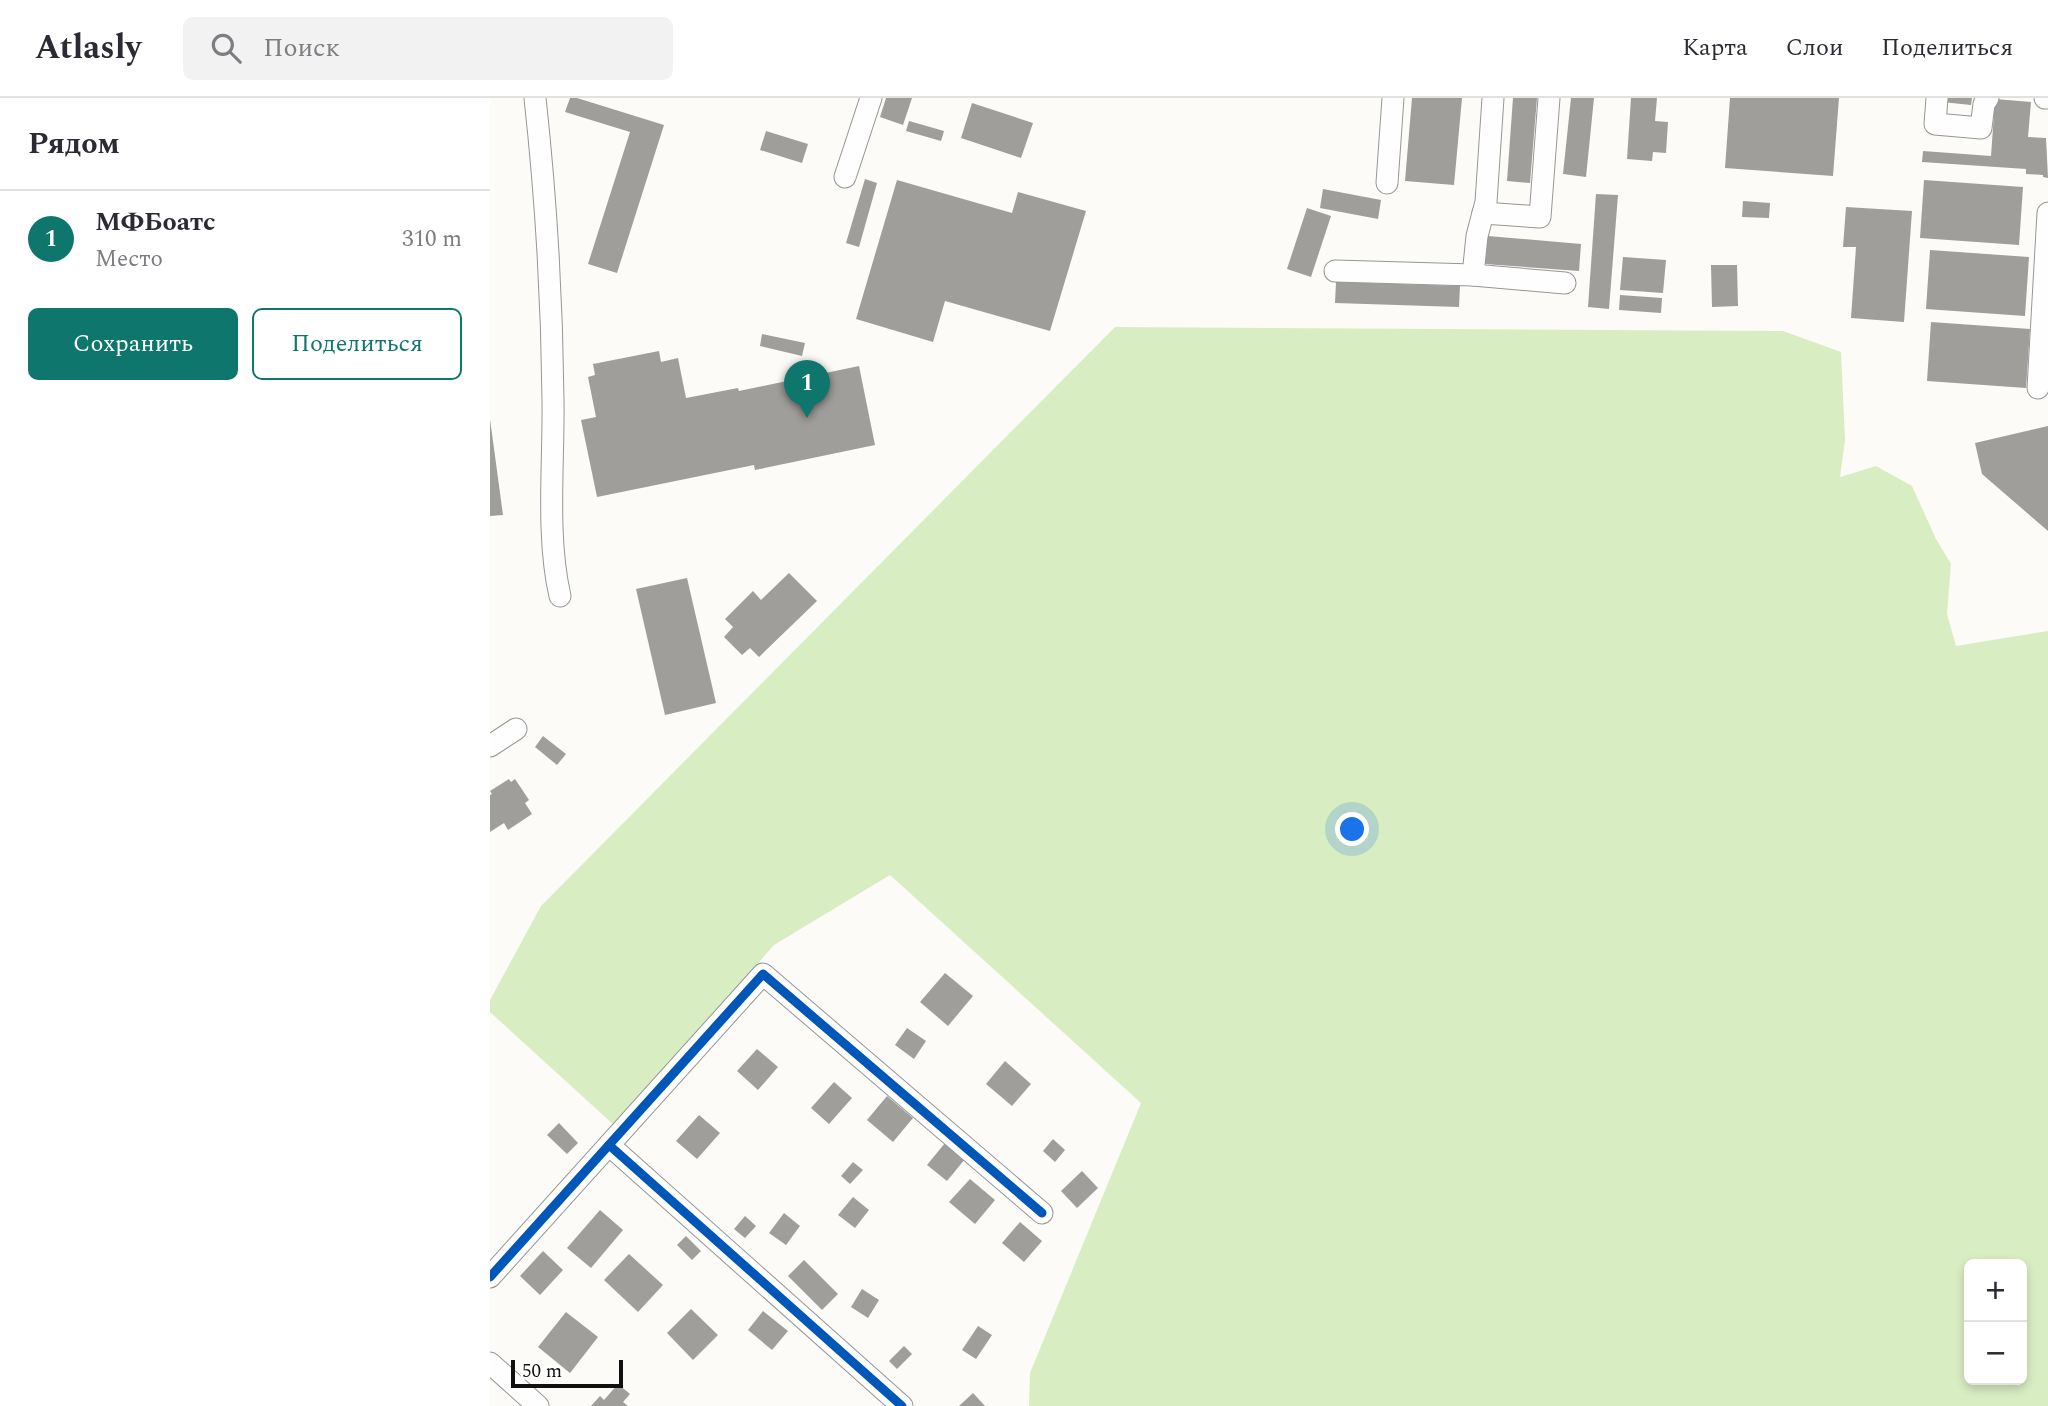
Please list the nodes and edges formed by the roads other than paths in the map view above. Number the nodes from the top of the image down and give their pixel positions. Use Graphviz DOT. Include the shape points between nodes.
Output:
graph roads {
  1 [pos="535,98"];
  2 [pos="871,98"];
  3 [pos="1394,98"];
  4 [pos="1493,98"];
  5 [pos="1549,98"];
  6 [pos="1937,98"];
  7 [pos="1988,98"];
  8 [pos="845,177"];
  9 [pos="1387,183"];
  10 [pos="1483,213"];
  11 [pos="2048,213"];
  12 [pos="1335,271"];
  13 [pos="1473,275"];
  14 [pos="1565,283"];
  15 [pos="2038,388"];
  16 [pos="560,596"];
  17 [pos="516,730"];
  18 [pos="490,746"];
  19 [pos="609,1145"];
  20 [pos="1042,1213"];
  21 [pos="490,1277"];
  22 [pos="490,1363"];
  23 [pos="538,1406"];
  24 [pos="902,1406"];
  1 -- 16 [label="street" via="548,254 553,568"];
  2 -- 8 [label="street"];
  3 -- 9 [label="street"];
  4 -- 10 [label="street"];
  5 -- 10 [label="street" via="1540,217"];
  6 -- 7 [label="street" via="1935,124 1981,128"];
  10 -- 13 [label="street"];
  11 -- 15 [label="street"];
  12 -- 13 [label="street"];
  13 -- 14 [label="street"];
  17 -- 18 [label="street"];
  19 -- 20 [label="street" via="763,974"];
  19 -- 21 [label="street"];
  19 -- 24 [label="street"];
  22 -- 23 [label="street"];
}
